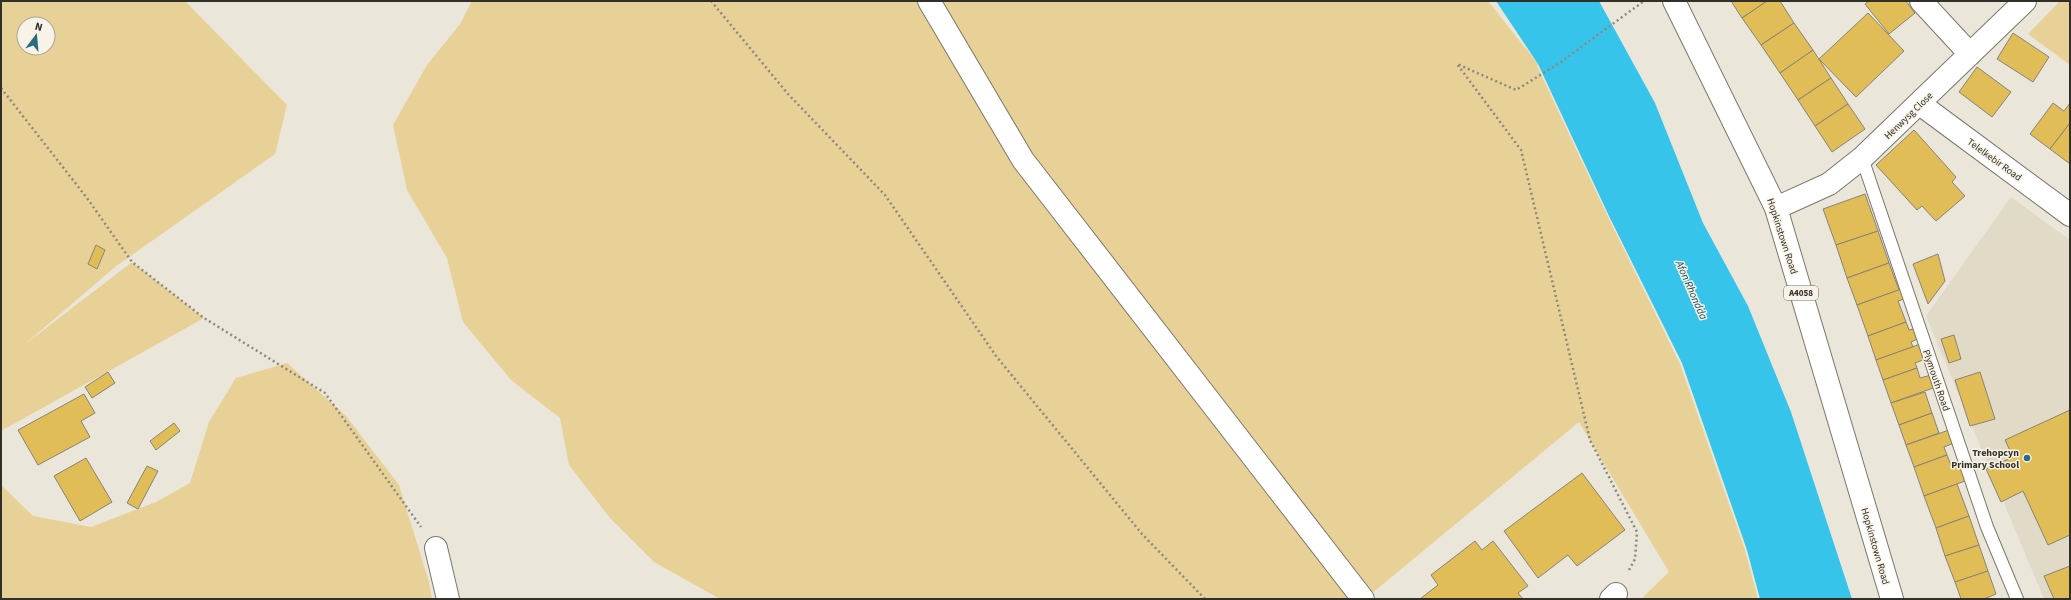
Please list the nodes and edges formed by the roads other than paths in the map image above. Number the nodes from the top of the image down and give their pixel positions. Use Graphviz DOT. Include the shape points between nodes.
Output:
graph roads {
  1 [pos="929,1"];
  2 [pos="1674,1"];
  3 [pos="1921,1"];
  4 [pos="2025,1"];
  5 [pos="1970,54"];
  6 [pos="1920,104"];
  7 [pos="1862,158"];
  8 [pos="1776,208"];
  9 [pos="2070,215"];
  10 [pos="436,548"];
  11 [pos="448,599"];
  12 [pos="1363,599"];
  13 [pos="1892,599"];
  14 [pos="2017,599"];
  1 -- 12 [label="street" via="1023,160"];
  2 -- 8 [label="street, Hopkinstown Road / A4058"];
  3 -- 5 [label="street"];
  4 -- 5 [label="street, Henwysg Close"];
  5 -- 6 [label="street, Henwysg Close"];
  6 -- 7 [label="street, Henwysg Close"];
  6 -- 9 [label="street, Telelkebir Road"];
  7 -- 8 [label="street, Henwysg Close" via="1829,184"];
  7 -- 14 [label="lane, Plymouth Road" via="1987,527"];
  8 -- 13 [label="street, Hopkinstown Road / A4058"];
  10 -- 11 [label="street"];
}
